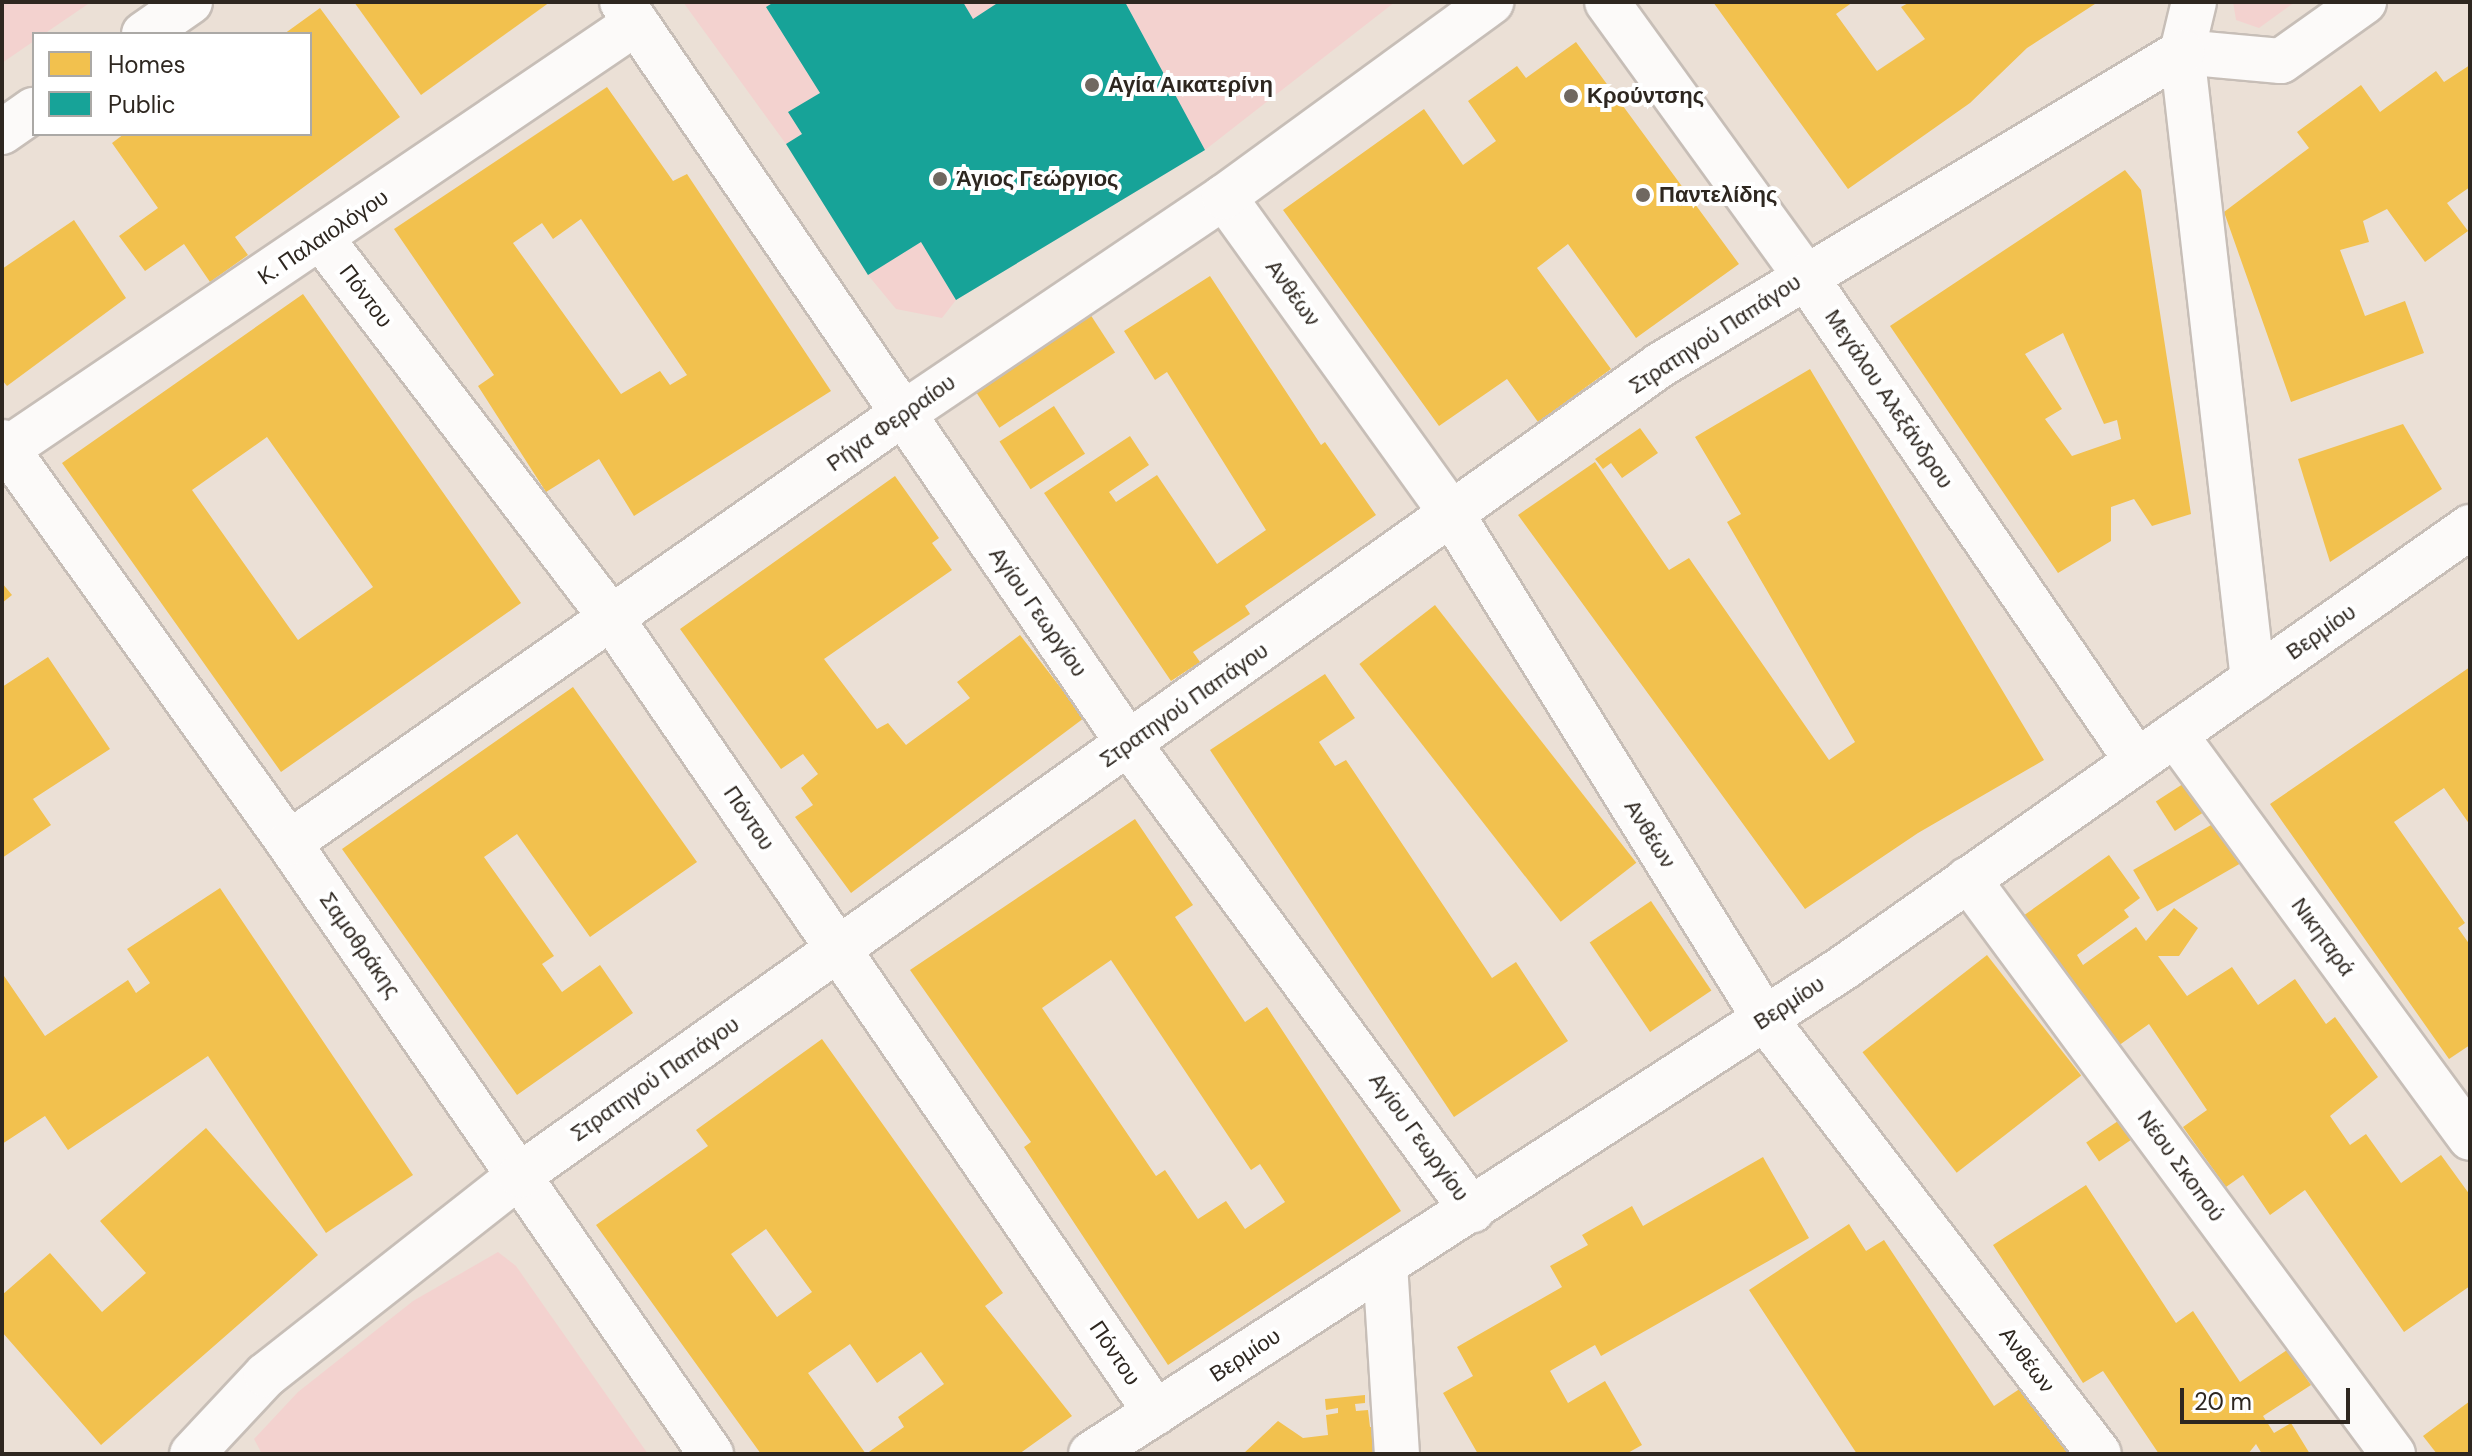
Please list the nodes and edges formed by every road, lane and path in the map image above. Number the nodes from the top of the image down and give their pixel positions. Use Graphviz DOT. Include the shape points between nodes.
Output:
graph roads {
  1 [pos="190,2"];
  2 [pos="1491,2"];
  3 [pos="1607,2"];
  4 [pos="2194,2"];
  5 [pos="2364,2"];
  6 [pos="629,12"];
  7 [pos="147,32"];
  8 [pos="2182,52"];
  9 [pos="32,111"];
  10 [pos="2,132"];
  11 [pos="1224,197"];
  12 [pos="321,238"];
  13 [pos="1805,276"];
  14 [pos="901,415"];
  15 [pos="5,446"];
  16 [pos="1453,516"];
  17 [pos="2466,538"];
  18 [pos="612,619"];
  19 [pos="2253,680"];
  20 [pos="2176,736"];
  21 [pos="1129,744"];
  22 [pos="2137,761"];
  23 [pos="289,843"];
  24 [pos="1968,879"];
  25 [pos="839,949"];
  26 [pos="1765,1019"];
  27 [pos="2470,1138"];
  28 [pos="520,1175"];
  29 [pos="1472,1210"];
  30 [pos="1385,1264"];
  31 [pos="1156,1413"];
  32 [pos="192,1454"];
  33 [pos="711,1454"];
  34 [pos="1091,1454"];
  35 [pos="1397,1454"];
  36 [pos="2099,1454"];
  37 [pos="2393,1454"];
  1 -- 7 [label="street"];
  2 -- 11 [label="street, Ρήγα Φερραίου"];
  3 -- 13 [label="street, Μεγάλου Αλεξάνδρου"];
  4 -- 8 [label="street"];
  5 -- 8 [label="street" via="2281,61"];
  6 -- 12 [label="street, Κ. Παλαιολόγου"];
  6 -- 14 [label="street, Αγίου Γεωργίου"];
  8 -- 13 [label="street, Στρατηγού Παπάγου"];
  8 -- 19 [label="street"];
  9 -- 10 [label="street"];
  11 -- 14 [label="street, Ρήγα Φερραίου"];
  11 -- 16 [label="street, Ανθέων"];
  12 -- 15 [label="street, Κ. Παλαιολόγου"];
  12 -- 18 [label="street, Πόντου"];
  13 -- 16 [label="street, Στρατηγού Παπάγου" via="1660,365"];
  13 -- 22 [label="street, Μεγάλου Αλεξάνδρου"];
  14 -- 18 [label="street, Ρήγα Φερραίου"];
  14 -- 21 [label="street, Αγίου Γεωργίου"];
  15 -- 23 [label="street, Σαμοθράκης"];
  16 -- 21 [label="street, Στρατηγού Παπάγου"];
  16 -- 26 [label="street, Ανθέων"];
  17 -- 19 [label="street, Βερμίου"];
  18 -- 23 [label="street, Ρήγα Φερραίου"];
  18 -- 25 [label="street, Πόντου"];
  19 -- 20 [label="street, Βερμίου"];
  20 -- 22 [label="street, Βερμίου"];
  20 -- 27 [label="street, Νικηταρά"];
  21 -- 25 [label="street, Στρατηγού Παπάγου"];
  21 -- 29 [label="street, Αγίου Γεωργίου"];
  22 -- 24 [label="street, Βερμίου"];
  23 -- 28 [label="street, Σαμοθράκης"];
  24 -- 26 [label="street, Βερμίου"];
  24 -- 37 [label="street, Νέου Σκοπού"];
  25 -- 28 [label="street, Στρατηγού Παπάγου"];
  25 -- 31 [label="street, Πόντου"];
  26 -- 29 [label="street, Βερμίου"];
  26 -- 36 [label="street, Ανθέων"];
  28 -- 32 [label="street, Στρατηγού Παπάγου" via="266,1375"];
  28 -- 33 [label="street, Σαμοθράκης"];
  29 -- 30 [label="street, Βερμίου"];
  30 -- 31 [label="street, Βερμίου"];
  30 -- 35 [label="street"];
  31 -- 34 [label="street, Βερμίου"];
}
